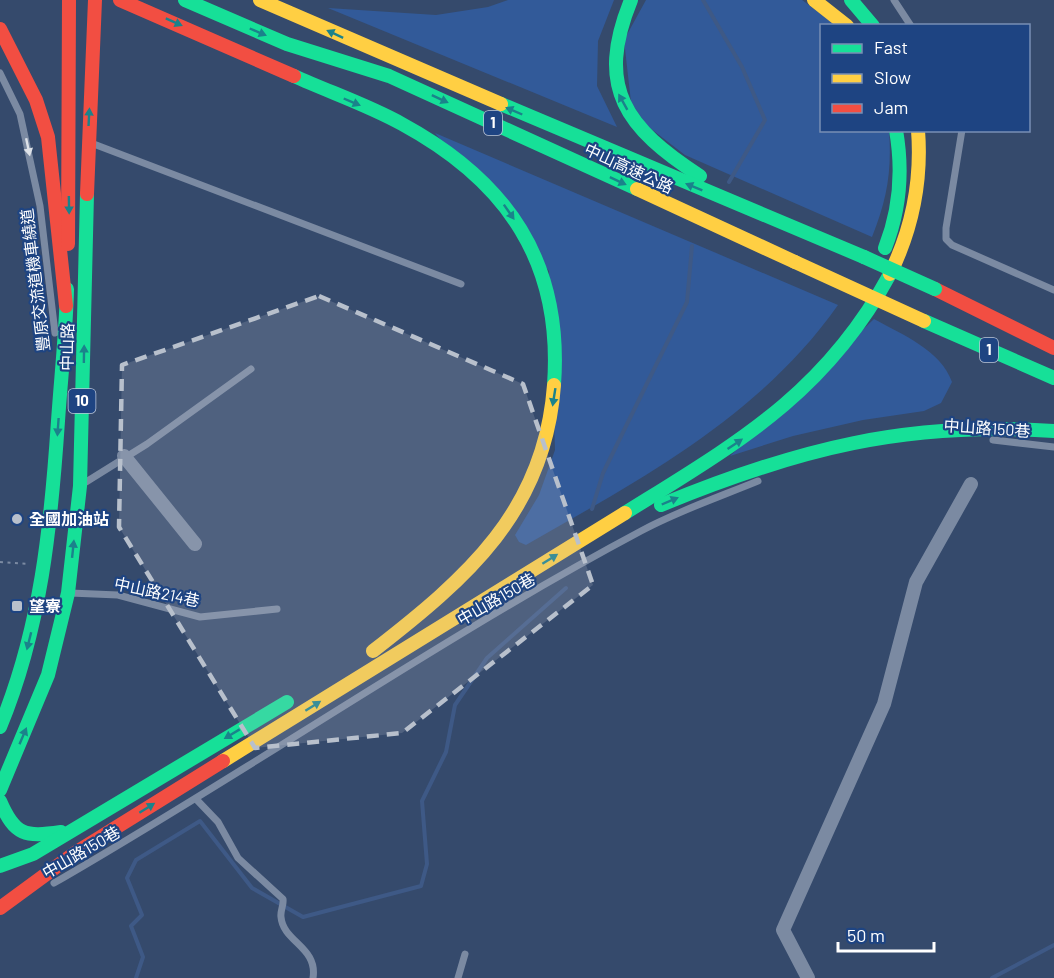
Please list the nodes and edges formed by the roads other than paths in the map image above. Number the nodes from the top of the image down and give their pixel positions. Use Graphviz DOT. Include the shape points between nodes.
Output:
graph roads {
  1 [pos="69,0"];
  2 [pos="120,0"];
  3 [pos="185,0"];
  4 [pos="260,0"];
  5 [pos="631,0"];
  6 [pos="814,0"];
  7 [pos="851,0"];
  8 [pos="894,0"];
  9 [pos="93,2"];
  10 [pos="844,24"];
  11 [pos="871,24"];
  12 [pos="910,24"];
  13 [pos="0,29"];
  14 [pos="0,74"];
  15 [pos="896,132"];
  16 [pos="918,132"];
  17 [pos="962,132"];
  18 [pos="88,142"];
  19 [pos="864,257"];
  20 [pos="461,284"];
  21 [pos="1054,290"];
  22 [pos="66,306"];
  23 [pos="849,312"];
  24 [pos="1054,348"];
  25 [pos="251,369"];
  26 [pos="1054,378"];
  27 [pos="61,383"];
  28 [pos="1054,431"];
  29 [pos="723,433"];
  30 [pos="1054,447"];
  31 [pos="124,456"];
  32 [pos="780,471"];
  33 [pos="769,476"];
  34 [pos="971,484"];
  35 [pos="75,486"];
  36 [pos="597,531"];
  37 [pos="195,544"];
  38 [pos="68,593"];
  39 [pos="277,609"];
  40 [pos="301,694"];
  41 [pos="0,727"];
  42 [pos="0,790"];
  43 [pos="196,799"];
  44 [pos="0,801"];
  45 [pos="70,830"];
  46 [pos="85,847"];
  47 [pos="94,860"];
  48 [pos="0,866"];
  49 [pos="42,890"];
  50 [pos="32,896"];
  51 [pos="4,902"];
  52 [pos="0,919"];
  53 [pos="465,954"];
  54 [pos="313,978"];
  55 [pos="458,978"];
  56 [pos="808,978"];
  1 -- 22 [label="main road, 中山路 / 10, one-way"];
  2 -- 29 [label="main road, one-way" via="401,123 440,147 510,211 545,281 556,382 533,479 513,517 488,551 453,586 368,654 689,458"];
  3 -- 26 [label="main road, 中山高速公路 / 1, one-way, bridge" via="287,44 389,76"];
  19 -- 4 [label="main road, 中山高速公路 / 1, one-way" via="633,162"];
  19 -- 5 [label="main road, one-way" via="731,193 675,161 646,134 617,91 613,71 620,22"];
  6 -- 10 [label="main road"];
  7 -- 11 [label="main road"];
  8 -- 12 [label="lane"];
  18 -- 9 [label="main road, 中山路 / 10, one-way"];
  13 -- 22 [label="main road" via="29,83 48,137"];
  14 -- 27 [label="lane, 豐原交流道機車繞道, one-way" via="20,114 40,206"];
  15 -- 23 [label="main road" via="901,153 891,236 864,294"];
  36 -- 16 [label="main road, one-way" via="740,442 844,346 883,285 906,239 919,171"];
  17 -- 21 [label="lane" via="946,239"];
  18 -- 20 [label="lane"];
  35 -- 18 [label="main road, 中山路 / 10, one-way"];
  19 -- 24 [label="main road, 中山高速公路 / 1, bridge"];
  22 -- 27 [label="main road, 中山路 / 10"];
  25 -- 31 [label="lane" via="147,444"];
  27 -- 41 [label="main road, 中山路 / 10, one-way" via="58,486 40,596 9,709"];
  36 -- 28 [label="main road, one-way" via="747,470 856,440 916,431"];
  30 -- 32 [label="lane, 中山路150巷" via="959,436 864,444"];
  31 -- 35 [label="lane"];
  31 -- 37 [label="street"];
  33 -- 43 [label="lane, 中山路150巷" via="643,530 444,645"];
  34 -- 56 [label="street" via="916,582 884,704 783,930"];
  38 -- 35 [label="main road, 中山路 / 10, one-way"];
  46 -- 36 [label="main road, one-way"];
  38 -- 39 [label="lane, 中山路214巷" via="118,595 200,617"];
  42 -- 38 [label="main road, 中山路 / 10, one-way" via="48,675"];
  40 -- 45 [label="main road, one-way"];
  43 -- 47 [label="lane, 中山路150巷"];
  43 -- 54 [label="lane" via="218,822 238,858 283,898 280,917 313,960"];
  44 -- 45 [label="main road" via="17,832 27,836"];
  45 -- 46 [label="lane"];
  45 -- 48 [label="main road" via="33,854"];
  46 -- 47 [label="lane"];
  46 -- 51 [label="main road"];
  47 -- 49 [label="lane, 中山路150巷"];
  50 -- 52 [label="lane, 中山路150巷"];
  53 -- 55 [label="lane"];
}
